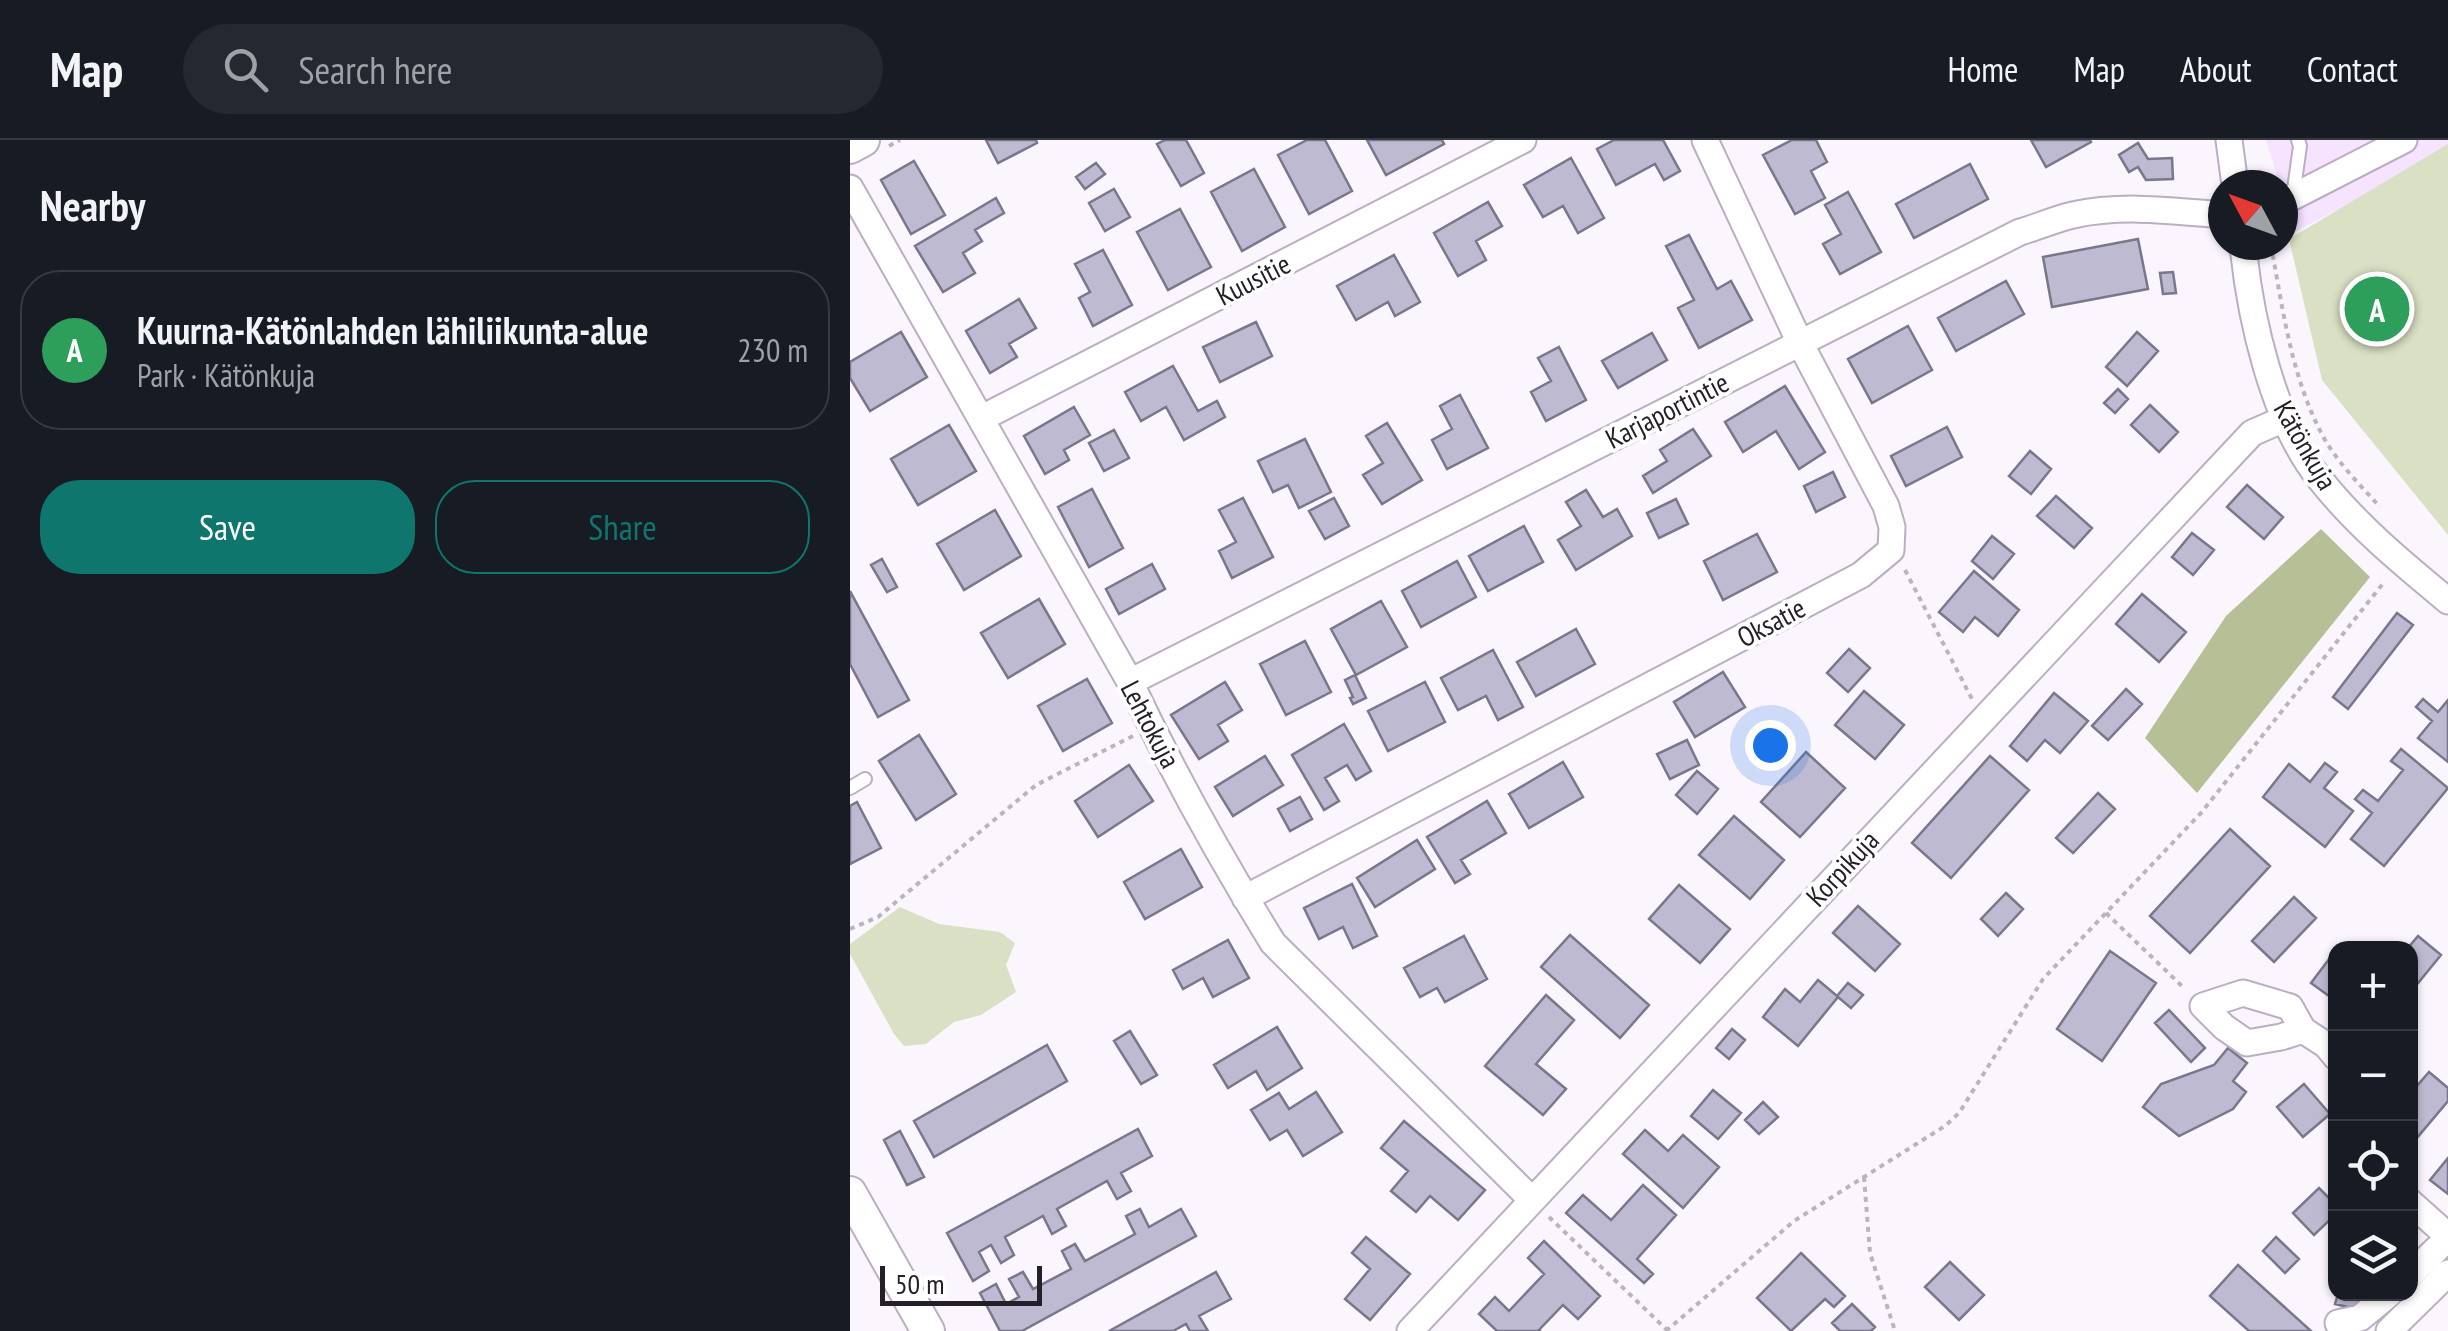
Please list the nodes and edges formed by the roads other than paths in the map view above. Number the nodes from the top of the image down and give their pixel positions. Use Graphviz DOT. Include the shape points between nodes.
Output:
graph roads {
  1 [pos="863,140"];
  2 [pos="1524,140"];
  3 [pos="1704,140"];
  4 [pos="2229,140"];
  5 [pos="2298,140"];
  6 [pos="2404,140"];
  7 [pos="850,147"];
  8 [pos="2233,170"];
  9 [pos="2295,170"];
  10 [pos="850,188"];
  11 [pos="2298,194"];
  12 [pos="2208,214"];
  13 [pos="2244,260"];
  14 [pos="1800,343"];
  15 [pos="982,418"];
  16 [pos="2284,418"];
  17 [pos="2448,601"];
  18 [pos="1130,682"];
  19 [pos="865,779"];
  20 [pos="850,788"];
  21 [pos="1245,898"];
  22 [pos="2303,1030"];
  23 [pos="2328,1048"];
  24 [pos="850,1193"];
  25 [pos="1532,1200"];
  26 [pos="2418,1209"];
  27 [pos="2448,1237"];
  28 [pos="2418,1267"];
  29 [pos="2448,1273"];
  30 [pos="2380,1301"];
  31 [pos="2338,1322"];
  32 [pos="928,1331"];
  33 [pos="1410,1331"];
  34 [pos="2389,1331"];
  1 -- 7 [label="street"];
  2 -- 15 [label="street, Kuusitie"];
  3 -- 14 [label="street"];
  4 -- 8 [label="street"];
  5 -- 9 [label="lane"];
  6 -- 11 [label="street"];
  10 -- 15 [label="street, Lehtokuja"];
  12 -- 14 [label="street, Karjaportintie" via="2073,215 2020,232"];
  13 -- 16 [label="street, Kätönkuja" via="2264,360"];
  14 -- 18 [label="street, Karjaportintie"];
  14 -- 21 [label="street, Oksatie" via="1886,506 1890,550 1861,575"];
  15 -- 18 [label="street, Lehtokuja"];
  16 -- 17 [label="street, Kätönkuja" via="2317,476 2361,526"];
  16 -- 25 [label="street, Korpikuja" via="2252,433"];
  18 -- 21 [label="street, Lehtokuja"];
  19 -- 20 [label="lane"];
  21 -- 25 [label="street, Lehtokuja" via="1274,943"];
  22 -- 22 [label="street" via="2290,1006 2243,993 2203,1006 2247,1042"];
  22 -- 23 [label="street"];
  24 -- 32 [label="street"];
  25 -- 33 [label="street, Korpikuja"];
  26 -- 27 [label="street"];
  27 -- 28 [label="street"];
  29 -- 34 [label="street"];
  30 -- 31 [label="street" via="2360,1318"];
}
